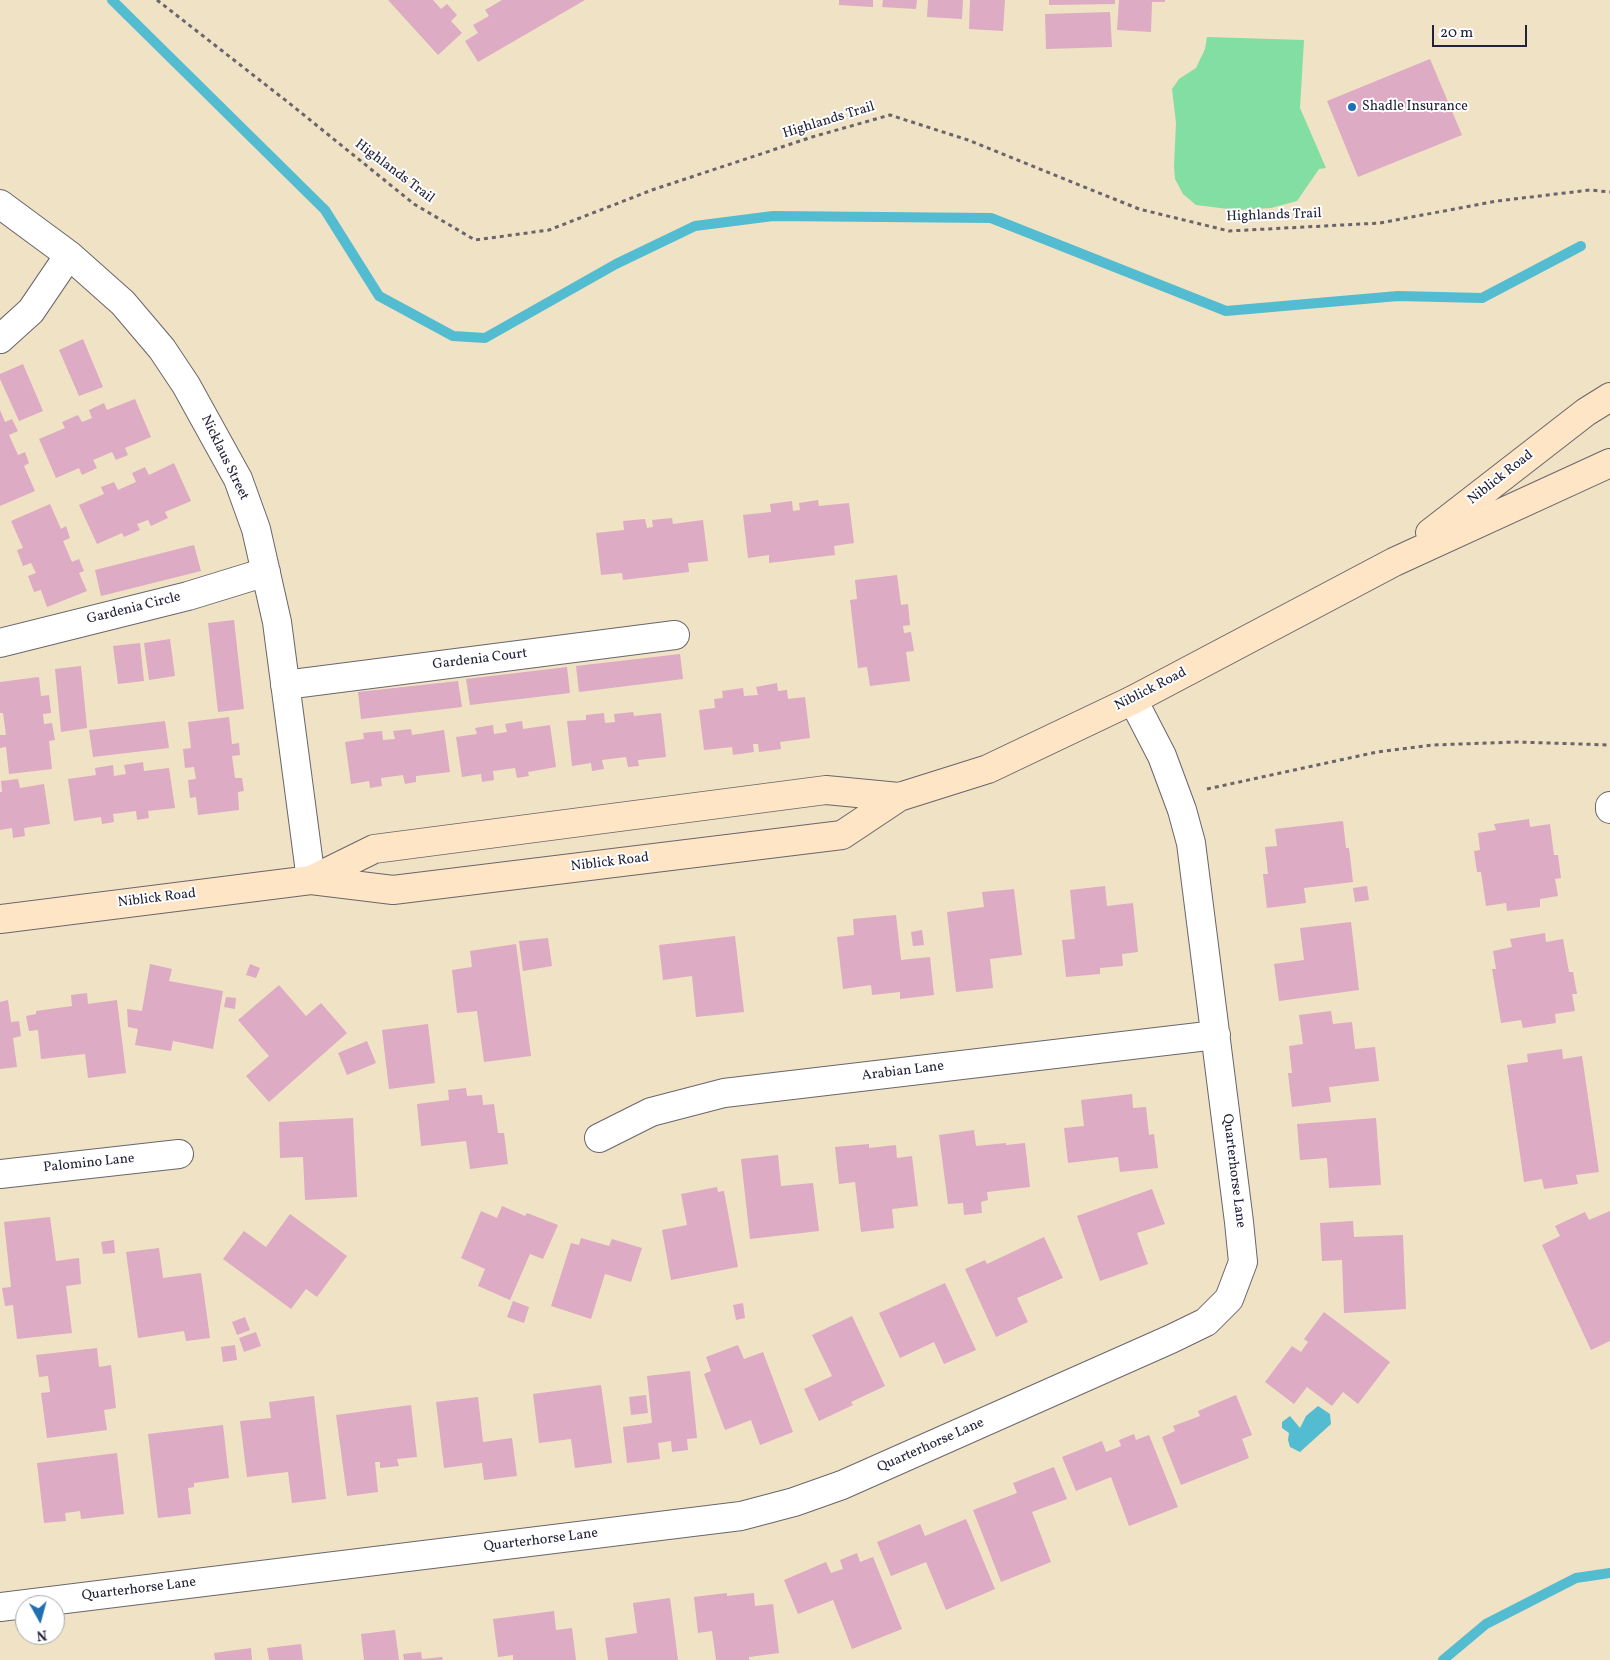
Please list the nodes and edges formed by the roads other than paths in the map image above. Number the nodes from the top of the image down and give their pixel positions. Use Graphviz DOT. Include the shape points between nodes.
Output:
graph roads {
  1 [pos="0,204"];
  2 [pos="69,255"];
  3 [pos="0,339"];
  4 [pos="1610,397"];
  5 [pos="1610,463"];
  6 [pos="1394,562"];
  7 [pos="266,572"];
  8 [pos="675,635"];
  9 [pos="0,643"];
  10 [pos="285,685"];
  11 [pos="1133,700"];
  12 [pos="899,798"];
  13 [pos="312,880"];
  14 [pos="1,918"];
  15 [pos="1216,1035"];
  16 [pos="599,1138"];
  17 [pos="179,1154"];
  18 [pos="0,1174"];
  19 [pos="0,1607"];
  1 -- 2 [label="street, Nicklaus Street"];
  2 -- 3 [label="street" via="31,311"];
  2 -- 7 [label="street, Nicklaus Street" via="123,303 162,349 186,385 238,480 256,528"];
  4 -- 6 [label="main road, Niblick Road" via="1586,412"];
  5 -- 6 [label="main road, Niblick Road"];
  6 -- 11 [label="main road, Niblick Road"];
  7 -- 9 [label="street, Gardenia Circle" via="188,596"];
  7 -- 10 [label="street, Nicklaus Street" via="277,622"];
  8 -- 10 [label="street, Gardenia Court"];
  10 -- 13 [label="street, Nicklaus Street"];
  11 -- 12 [label="main road, Niblick Road" via="988,769"];
  11 -- 15 [label="street, Quarterhorse Lane" via="1162,756 1191,842"];
  12 -- 13 [label="main road, Niblick Road" via="826,790 374,849"];
  12 -- 13 [label="main road, Niblick Road" via="842,835 393,890"];
  13 -- 14 [label="main road, Niblick Road"];
  15 -- 16 [label="street, Arabian Lane" via="724,1093 651,1112"];
  15 -- 19 [label="street, Quarterhorse Lane" via="1243,1262 1229,1299 1206,1322 1171,1339 842,1486 741,1516"];
  17 -- 18 [label="street, Palomino Lane"];
}
